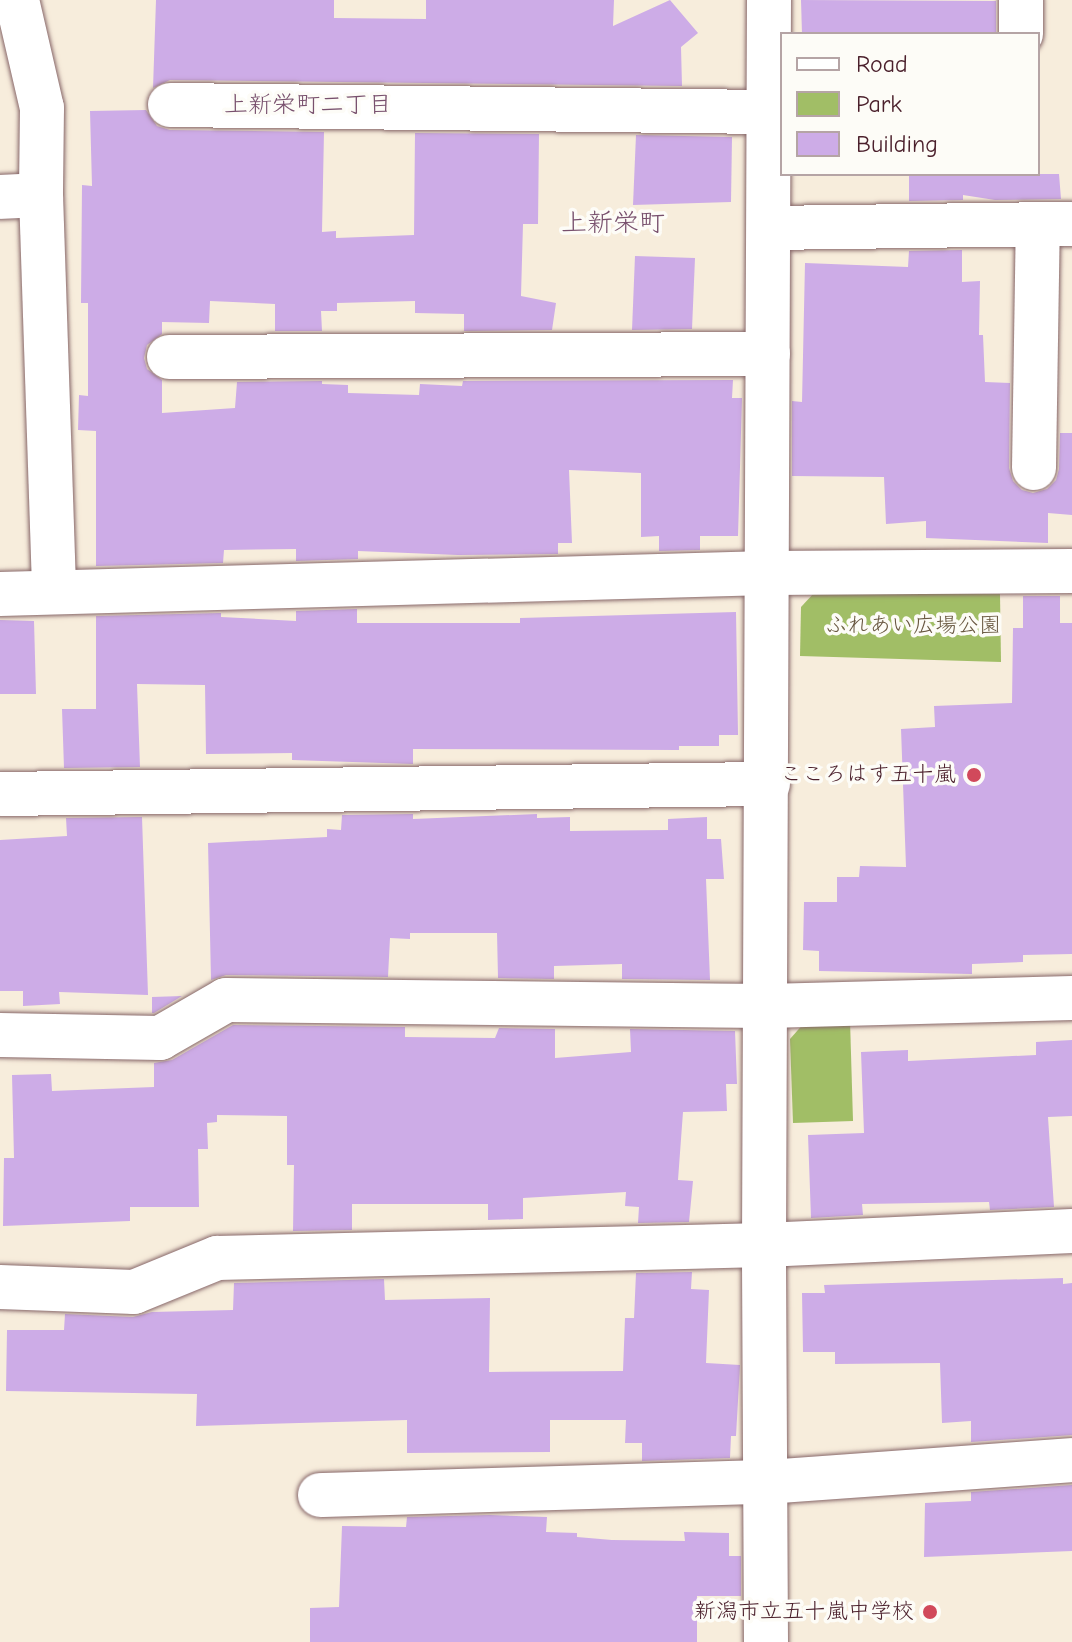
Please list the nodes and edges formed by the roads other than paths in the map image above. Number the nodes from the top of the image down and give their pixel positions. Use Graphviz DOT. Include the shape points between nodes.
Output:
graph roads {
  1 [pos="17,0"];
  2 [pos="769,0"];
  3 [pos="1021,0"];
  4 [pos="1021,32"];
  5 [pos="170,105"];
  6 [pos="769,112"];
  7 [pos="20,196"];
  8 [pos="1055,224"];
  9 [pos="769,228"];
  10 [pos="768,354"];
  11 [pos="169,357"];
  12 [pos="1034,468"];
  13 [pos="1072,571"];
  14 [pos="768,573"];
  15 [pos="54,592"];
  16 [pos="0,594"];
  17 [pos="768,784"];
  18 [pos="0,794"];
  19 [pos="1072,998"];
  20 [pos="767,1006"];
  21 [pos="0,1035"];
  22 [pos="1072,1231"];
  23 [pos="764,1245"];
  24 [pos="0,1287"];
  25 [pos="1072,1460"];
  26 [pos="766,1482"];
  27 [pos="320,1495"];
  28 [pos="766,1642"];
  1 -- 7 [label="street" via="42,108"];
  2 -- 6 [label="street"];
  3 -- 4 [label="street"];
  5 -- 6 [label="street"];
  6 -- 9 [label="street"];
  7 -- 15 [label="street"];
  8 -- 9 [label="street"];
  8 -- 12 [label="street"];
  9 -- 10 [label="street"];
  10 -- 11 [label="street"];
  10 -- 14 [label="street"];
  13 -- 14 [label="street"];
  14 -- 15 [label="street"];
  14 -- 17 [label="street"];
  15 -- 16 [label="street"];
  17 -- 18 [label="street"];
  17 -- 20 [label="street"];
  19 -- 20 [label="street"];
  20 -- 21 [label="street" via="226,1000 160,1038"];
  20 -- 23 [label="street"];
  22 -- 23 [label="street"];
  23 -- 24 [label="street" via="217,1258 134,1292"];
  23 -- 26 [label="street"];
  25 -- 26 [label="street"];
  26 -- 27 [label="street"];
  26 -- 28 [label="street"];
}
